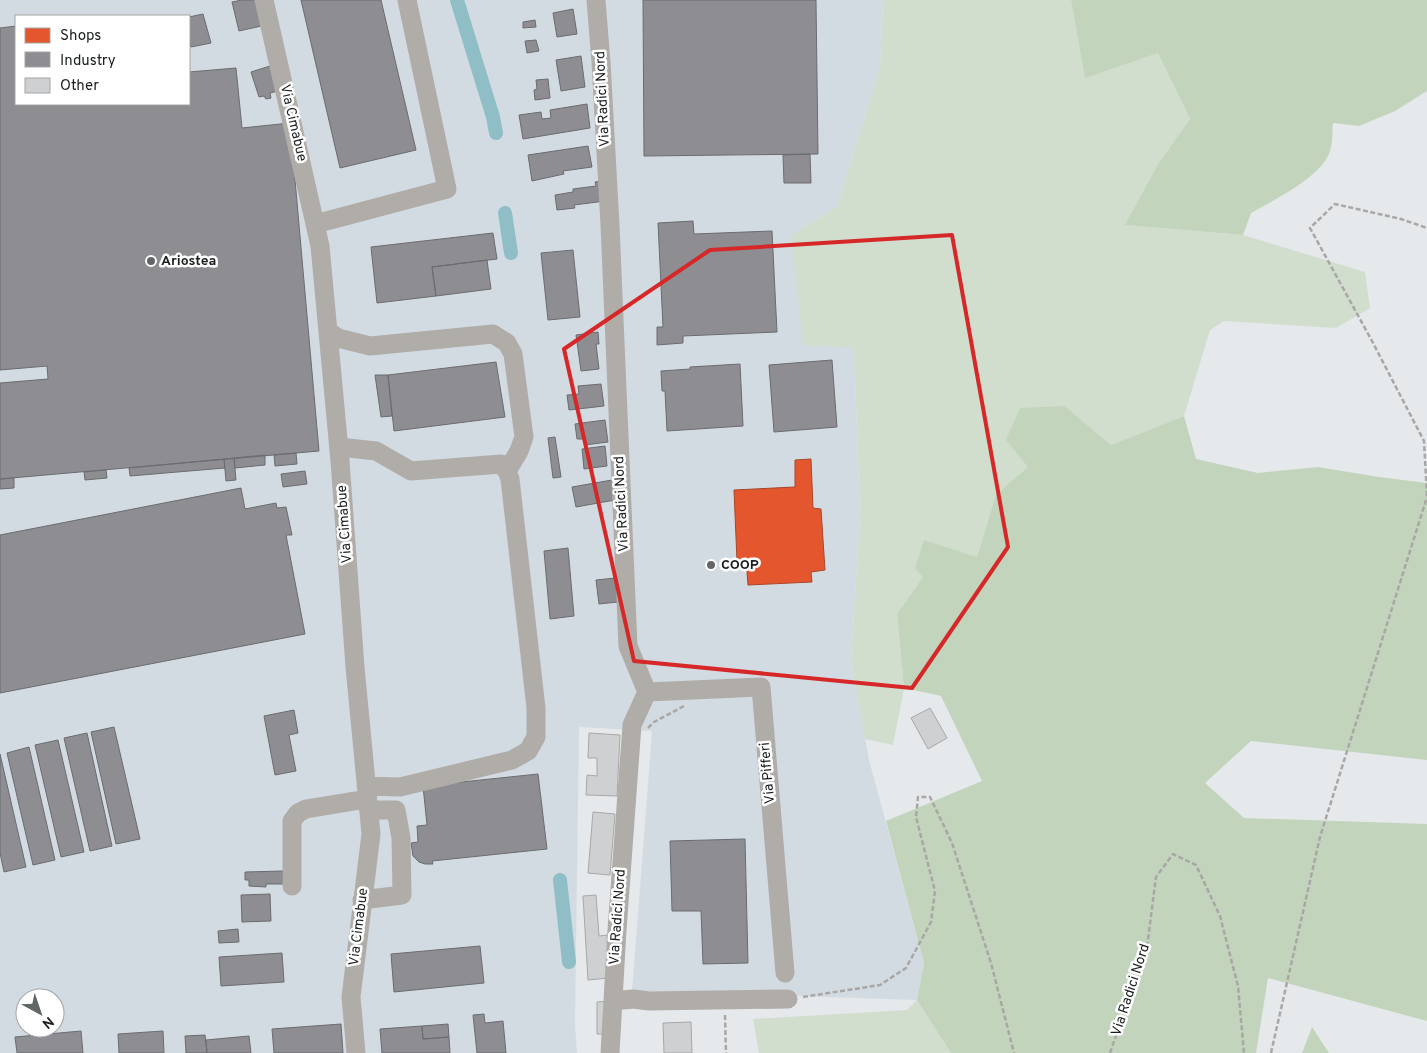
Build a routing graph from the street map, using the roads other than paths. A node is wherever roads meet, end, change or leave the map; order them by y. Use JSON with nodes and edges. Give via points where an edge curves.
{"nodes":[{"id":1,"x":264,"y":0,"type":"edge"},
{"id":2,"x":407,"y":0,"type":"edge"},
{"id":3,"x":596,"y":0,"type":"edge"},
{"id":4,"x":315,"y":224,"type":"junction"},
{"id":5,"x":328,"y":331,"type":"junction"},
{"id":6,"x":339,"y":447,"type":"junction"},
{"id":7,"x":507,"y":470,"type":"junction"},
{"id":8,"x":647,"y":692,"type":"junction"},
{"id":9,"x":367,"y":798,"type":"junction"},
{"id":10,"x":292,"y":886,"type":"dead end"},
{"id":11,"x":362,"y":900,"type":"junction"},
{"id":12,"x":785,"y":973,"type":"dead end"},
{"id":13,"x":788,"y":999,"type":"road end"},
{"id":14,"x":613,"y":1001,"type":"junction"},
{"id":15,"x":356,"y":1053,"type":"edge"},
{"id":16,"x":610,"y":1053,"type":"edge"}],
"edges":[{"from":1,"to":4,"type":"street","name":"Via Cimabue"},
{"from":2,"to":4,"type":"street","via":[[447,190]]},
{"from":3,"to":8,"type":"street","name":"Via Radici Nord","via":[[609,206],[628,646]]},
{"from":4,"to":5,"type":"street","name":"Via Cimabue"},
{"from":5,"to":6,"type":"street","name":"Via Cimabue"},
{"from":5,"to":7,"type":"street","via":[[338,338],[370,346],[493,334],[507,344],[512,354],[524,438],[520,451]]},
{"from":6,"to":7,"type":"street","via":[[376,451],[412,472],[501,464]]},
{"from":6,"to":9,"type":"street","name":"Via Cimabue"},
{"from":7,"to":9,"type":"street","via":[[536,708],[536,737],[528,751],[503,764],[400,787]]},
{"from":8,"to":12,"type":"street","name":"Via Pifferi","via":[[761,688]]},
{"from":8,"to":14,"type":"street","name":"Via Radici Nord","via":[[632,725]]},
{"from":9,"to":10,"type":"street","via":[[306,808],[298,813],[292,821]]},
{"from":9,"to":11,"type":"street","name":"Via Cimabue","via":[[371,834]]},
{"from":9,"to":11,"type":"street","via":[[396,810],[401,838],[402,895]]},
{"from":11,"to":15,"type":"street","name":"Via Cimabue","via":[[351,997]]},
{"from":13,"to":14,"type":"street"},
{"from":14,"to":16,"type":"street","name":"Via Radici Nord"}]}
